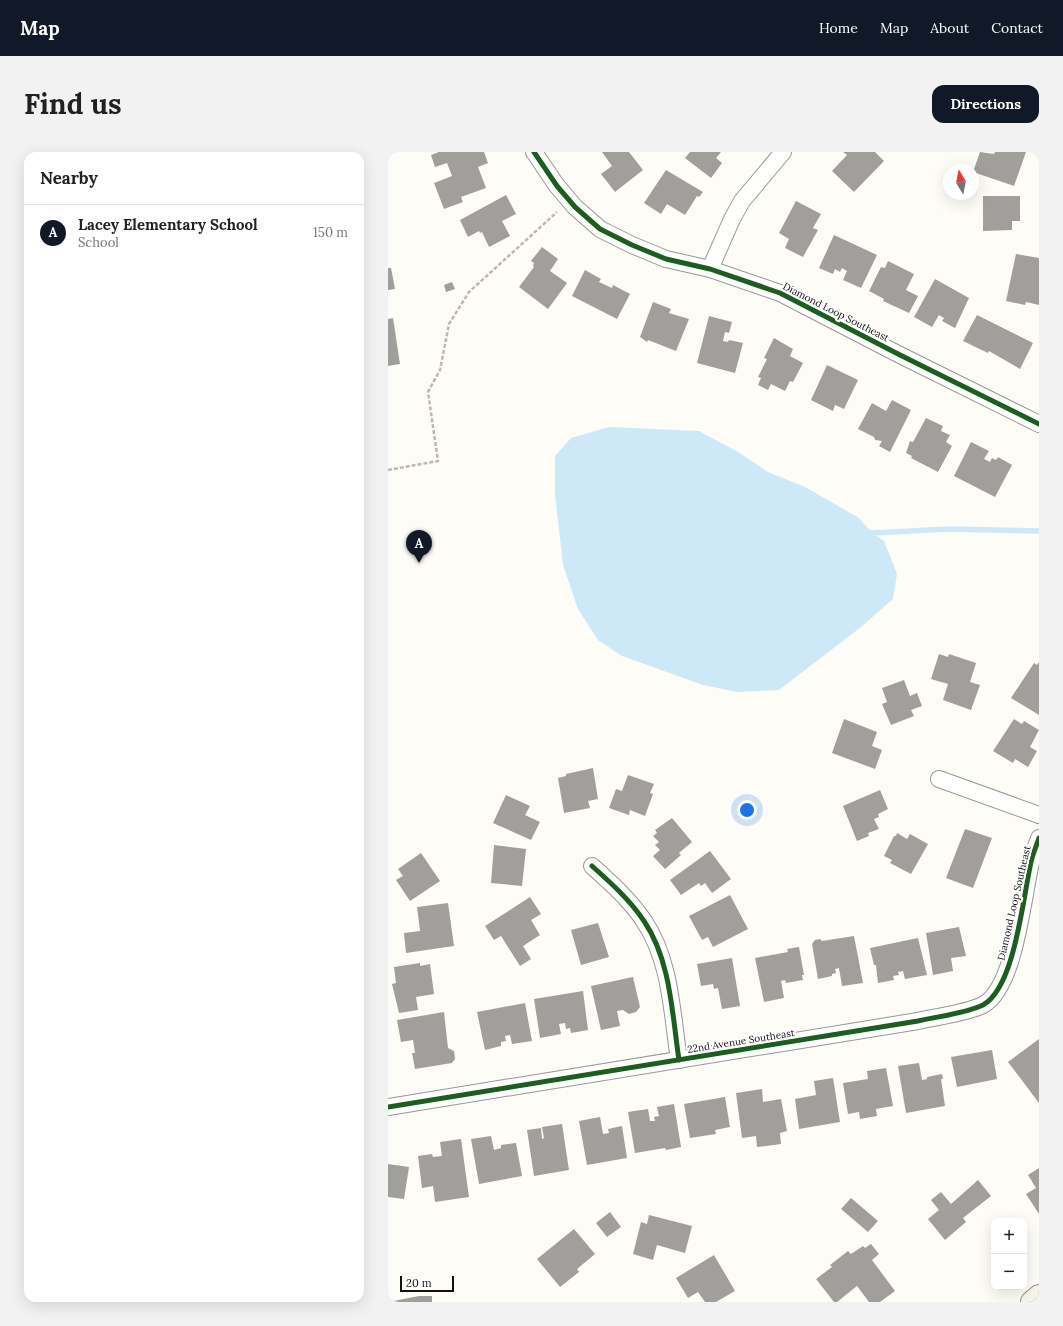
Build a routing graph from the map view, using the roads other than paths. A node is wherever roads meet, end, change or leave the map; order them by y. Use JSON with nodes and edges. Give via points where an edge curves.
{"nodes":[{"id":1,"x":534,"y":152,"type":"edge"},
{"id":2,"x":783,"y":152,"type":"edge"},
{"id":3,"x":710,"y":269,"type":"junction"},
{"id":4,"x":1038,"y":422,"type":"edge"},
{"id":5,"x":939,"y":779,"type":"dead end"},
{"id":6,"x":1039,"y":815,"type":"edge"},
{"id":7,"x":1039,"y":838,"type":"edge"},
{"id":8,"x":592,"y":866,"type":"dead end"},
{"id":9,"x":997,"y":994,"type":"joint"},
{"id":10,"x":679,"y":1060,"type":"junction"},
{"id":11,"x":388,"y":1107,"type":"edge"},
{"id":12,"x":1039,"y":1296,"type":"edge"},
{"id":13,"x":1032,"y":1302,"type":"edge"}],
"edges":[{"from":1,"to":3,"type":"street","name":"Diamond Loop Southeast","via":[[556,186],[600,229],[666,258]]},
{"from":2,"to":3,"type":"street","via":[[742,201]]},
{"from":3,"to":4,"type":"street","name":"Diamond Loop Southeast","via":[[780,293],[900,356]]},
{"from":5,"to":6,"type":"street"},
{"from":7,"to":9,"type":"street","name":"Diamond Loop Southeast","via":[[1032,857],[1012,956]]},
{"from":8,"to":10,"type":"street","via":[[623,894],[645,922],[657,948],[666,972]]},
{"from":9,"to":10,"type":"street","name":"22nd Avenue Southeast","via":[[970,1010],[918,1021]]},
{"from":10,"to":11,"type":"street","name":"22nd Avenue Southeast"},
{"from":12,"to":13,"type":"street"}]}
